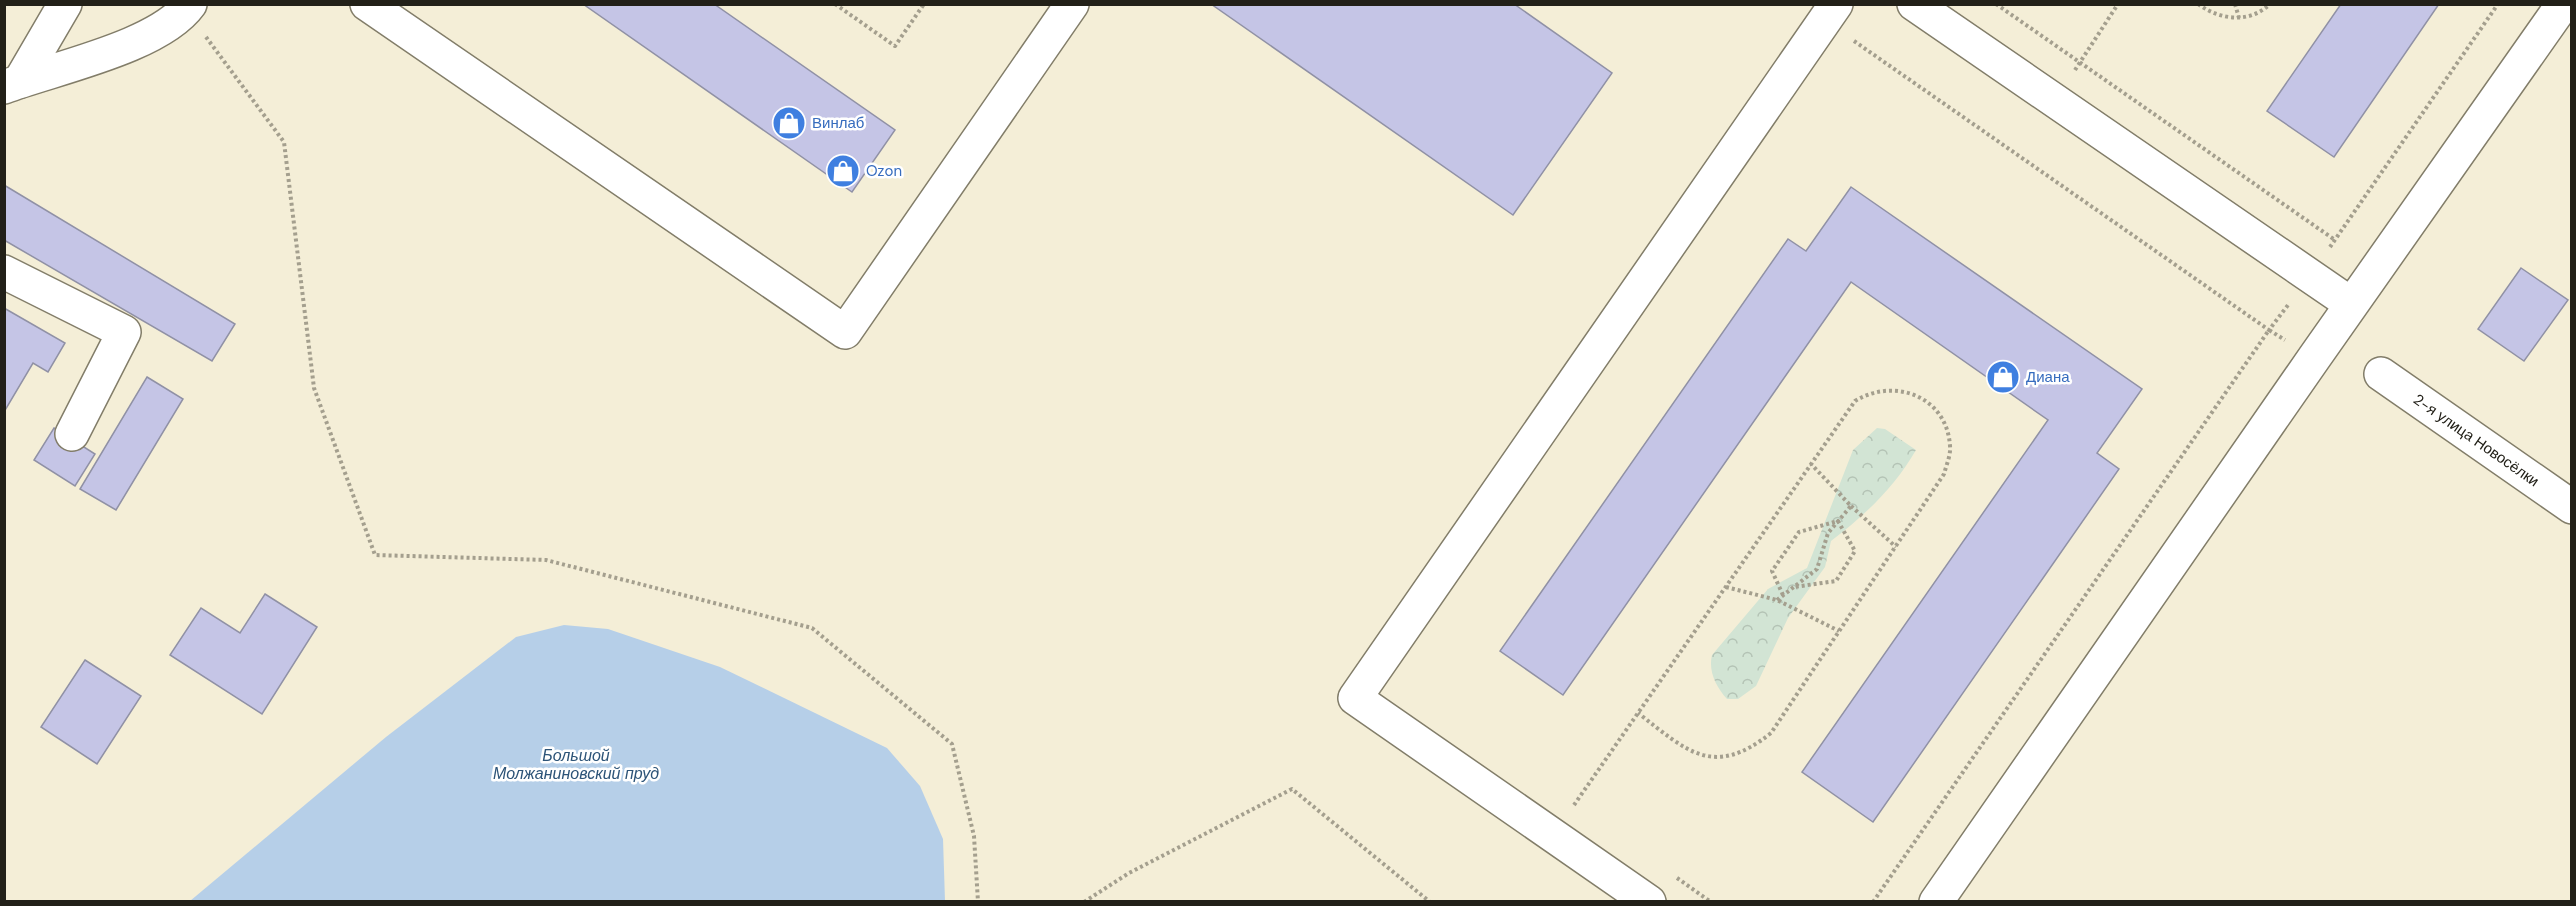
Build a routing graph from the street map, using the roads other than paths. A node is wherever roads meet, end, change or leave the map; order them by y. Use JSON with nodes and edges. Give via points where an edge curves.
{"nodes":[{"id":1,"x":65,"y":4,"type":"edge"},
{"id":2,"x":367,"y":4,"type":"edge"},
{"id":3,"x":1072,"y":4,"type":"edge"},
{"id":4,"x":1914,"y":4,"type":"edge"},
{"id":5,"x":2563,"y":4,"type":"edge"},
{"id":6,"x":188,"y":7,"type":"edge"},
{"id":7,"x":1830,"y":13,"type":"edge"},
{"id":8,"x":12,"y":84,"type":"edge"},
{"id":9,"x":4,"y":272,"type":"edge"},
{"id":10,"x":2351,"y":304,"type":"junction"},
{"id":11,"x":2381,"y":374,"type":"dead end"},
{"id":12,"x":72,"y":434,"type":"dead end"},
{"id":13,"x":2571,"y":507,"type":"edge"},
{"id":14,"x":1649,"y":902,"type":"edge"},
{"id":15,"x":1936,"y":902,"type":"edge"}],
"edges":[{"from":1,"to":8,"type":"street"},
{"from":2,"to":3,"type":"street","via":[[845,332]]},
{"from":4,"to":10,"type":"street"},
{"from":5,"to":10,"type":"street"},
{"from":6,"to":8,"type":"street","via":[[156,31],[124,47]]},
{"from":7,"to":14,"type":"street","via":[[1355,698]]},
{"from":9,"to":12,"type":"street","via":[[124,332]]},
{"from":10,"to":15,"type":"street"},
{"from":11,"to":13,"type":"street","name":"2-я улица Новосёлки"}]}
